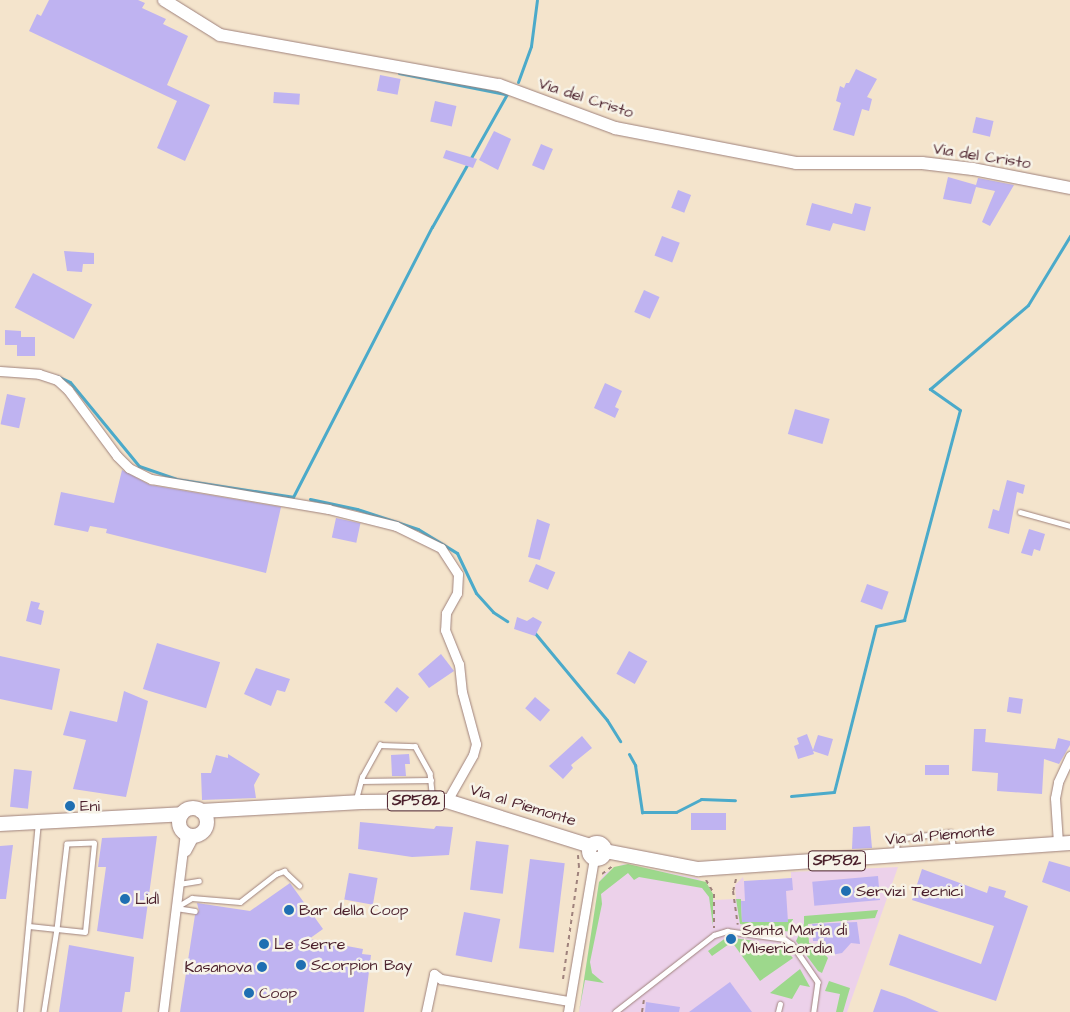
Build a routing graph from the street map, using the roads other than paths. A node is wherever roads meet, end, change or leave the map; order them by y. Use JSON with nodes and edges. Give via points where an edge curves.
{"nodes":[{"id":1,"x":164,"y":0,"type":"edge"},
{"id":2,"x":1070,"y":188,"type":"edge"},
{"id":3,"x":0,"y":371,"type":"edge"},
{"id":4,"x":1020,"y":512,"type":"dead end"},
{"id":5,"x":1070,"y":526,"type":"edge"},
{"id":6,"x":1070,"y":756,"type":"edge"},
{"id":7,"x":431,"y":780,"type":"junction"},
{"id":8,"x":361,"y":781,"type":"junction"},
{"id":9,"x":440,"y":801,"type":"junction"},
{"id":10,"x":355,"y":802,"type":"junction"},
{"id":11,"x":204,"y":817,"type":"junction"},
{"id":12,"x":38,"y":822,"type":"junction"},
{"id":13,"x":0,"y":824,"type":"edge"},
{"id":14,"x":185,"y":827,"type":"junction"},
{"id":15,"x":1064,"y":843,"type":"edge"},
{"id":16,"x":954,"y":851,"type":"junction"},
{"id":17,"x":592,"y":852,"type":"junction"},
{"id":18,"x":896,"y":856,"type":"junction"},
{"id":19,"x":199,"y":881,"type":"dead end"},
{"id":20,"x":179,"y":884,"type":"junction"},
{"id":21,"x":299,"y":884,"type":"dead end"},
{"id":22,"x":176,"y":908,"type":"junction"},
{"id":23,"x":195,"y":911,"type":"dead end"},
{"id":24,"x":29,"y":926,"type":"junction"},
{"id":25,"x":57,"y":929,"type":"junction"},
{"id":26,"x":565,"y":1001,"type":"junction"},
{"id":27,"x":780,"y":1004,"type":"dead end"},
{"id":28,"x":20,"y":1012,"type":"edge"},
{"id":29,"x":44,"y":1012,"type":"edge"},
{"id":30,"x":163,"y":1012,"type":"edge"},
{"id":31,"x":426,"y":1012,"type":"edge"},
{"id":32,"x":568,"y":1012,"type":"edge"},
{"id":33,"x":615,"y":1012,"type":"edge"},
{"id":34,"x":778,"y":1012,"type":"edge"},
{"id":35,"x":814,"y":1012,"type":"edge"}],
"edges":[{"from":1,"to":2,"type":"street","name":"Via del Cristo","via":[[220,35],[499,85],[615,128],[796,163],[922,163],[973,168]]},
{"from":3,"to":9,"type":"street","via":[[39,374],[56,380],[68,390],[117,456],[129,468],[151,479],[260,495],[346,513],[396,526],[441,548],[458,574],[457,593],[446,613],[445,630],[459,664],[462,692],[476,744],[473,755]]},
{"from":4,"to":5,"type":"lane"},
{"from":6,"to":15,"type":"street","via":[[1058,782],[1055,798]]},
{"from":7,"to":8,"type":"lane"},
{"from":7,"to":8,"type":"lane","via":[[415,746],[380,745]]},
{"from":7,"to":9,"type":"lane"},
{"from":8,"to":10,"type":"lane"},
{"from":9,"to":10,"type":"main road","name":"Via al Piemonte","number":"SP582"},
{"from":9,"to":17,"type":"main road","name":"Via al Piemonte","number":"SP582"},
{"from":10,"to":11,"type":"main road","name":"Via al Piemonte","number":"SP582","via":[[235,810]]},
{"from":11,"to":14,"type":"main road","name":"Via al Piemonte","number":"SP582","via":[[202,832]]},
{"from":11,"to":14,"type":"main road","name":"Via al Piemonte","number":"SP582","via":[[190,809]]},
{"from":12,"to":13,"type":"main road","name":"Via al Piemonte","number":"SP582"},
{"from":12,"to":14,"type":"main road","name":"Via al Piemonte","number":"SP582","via":[[147,814]]},
{"from":12,"to":24,"type":"lane"},
{"from":14,"to":20,"type":"street"},
{"from":15,"to":16,"type":"main road","name":"Via al Piemonte","number":"SP582"},
{"from":16,"to":18,"type":"main road","name":"Via al Piemonte","number":"SP582"},
{"from":16,"to":18,"type":"lane","via":[[952,832],[897,839]]},
{"from":17,"to":18,"type":"main road","name":"Via al Piemonte","number":"SP582","via":[[598,843],[605,851],[688,869]]},
{"from":17,"to":26,"type":"street"},
{"from":19,"to":20,"type":"lane"},
{"from":20,"to":22,"type":"street"},
{"from":21,"to":22,"type":"lane","via":[[284,871],[240,902],[192,898]]},
{"from":22,"to":23,"type":"lane"},
{"from":22,"to":30,"type":"street"},
{"from":24,"to":25,"type":"lane"},
{"from":24,"to":28,"type":"lane"},
{"from":25,"to":25,"type":"lane","via":[[85,932],[94,843],[67,844]]},
{"from":25,"to":29,"type":"lane"},
{"from":26,"to":31,"type":"street","via":[[441,979],[434,974]]},
{"from":26,"to":32,"type":"street"},
{"from":27,"to":34,"type":"lane"},
{"from":33,"to":35,"type":"lane","via":[[714,935],[727,931],[784,939],[792,944],[818,982]]}]}
